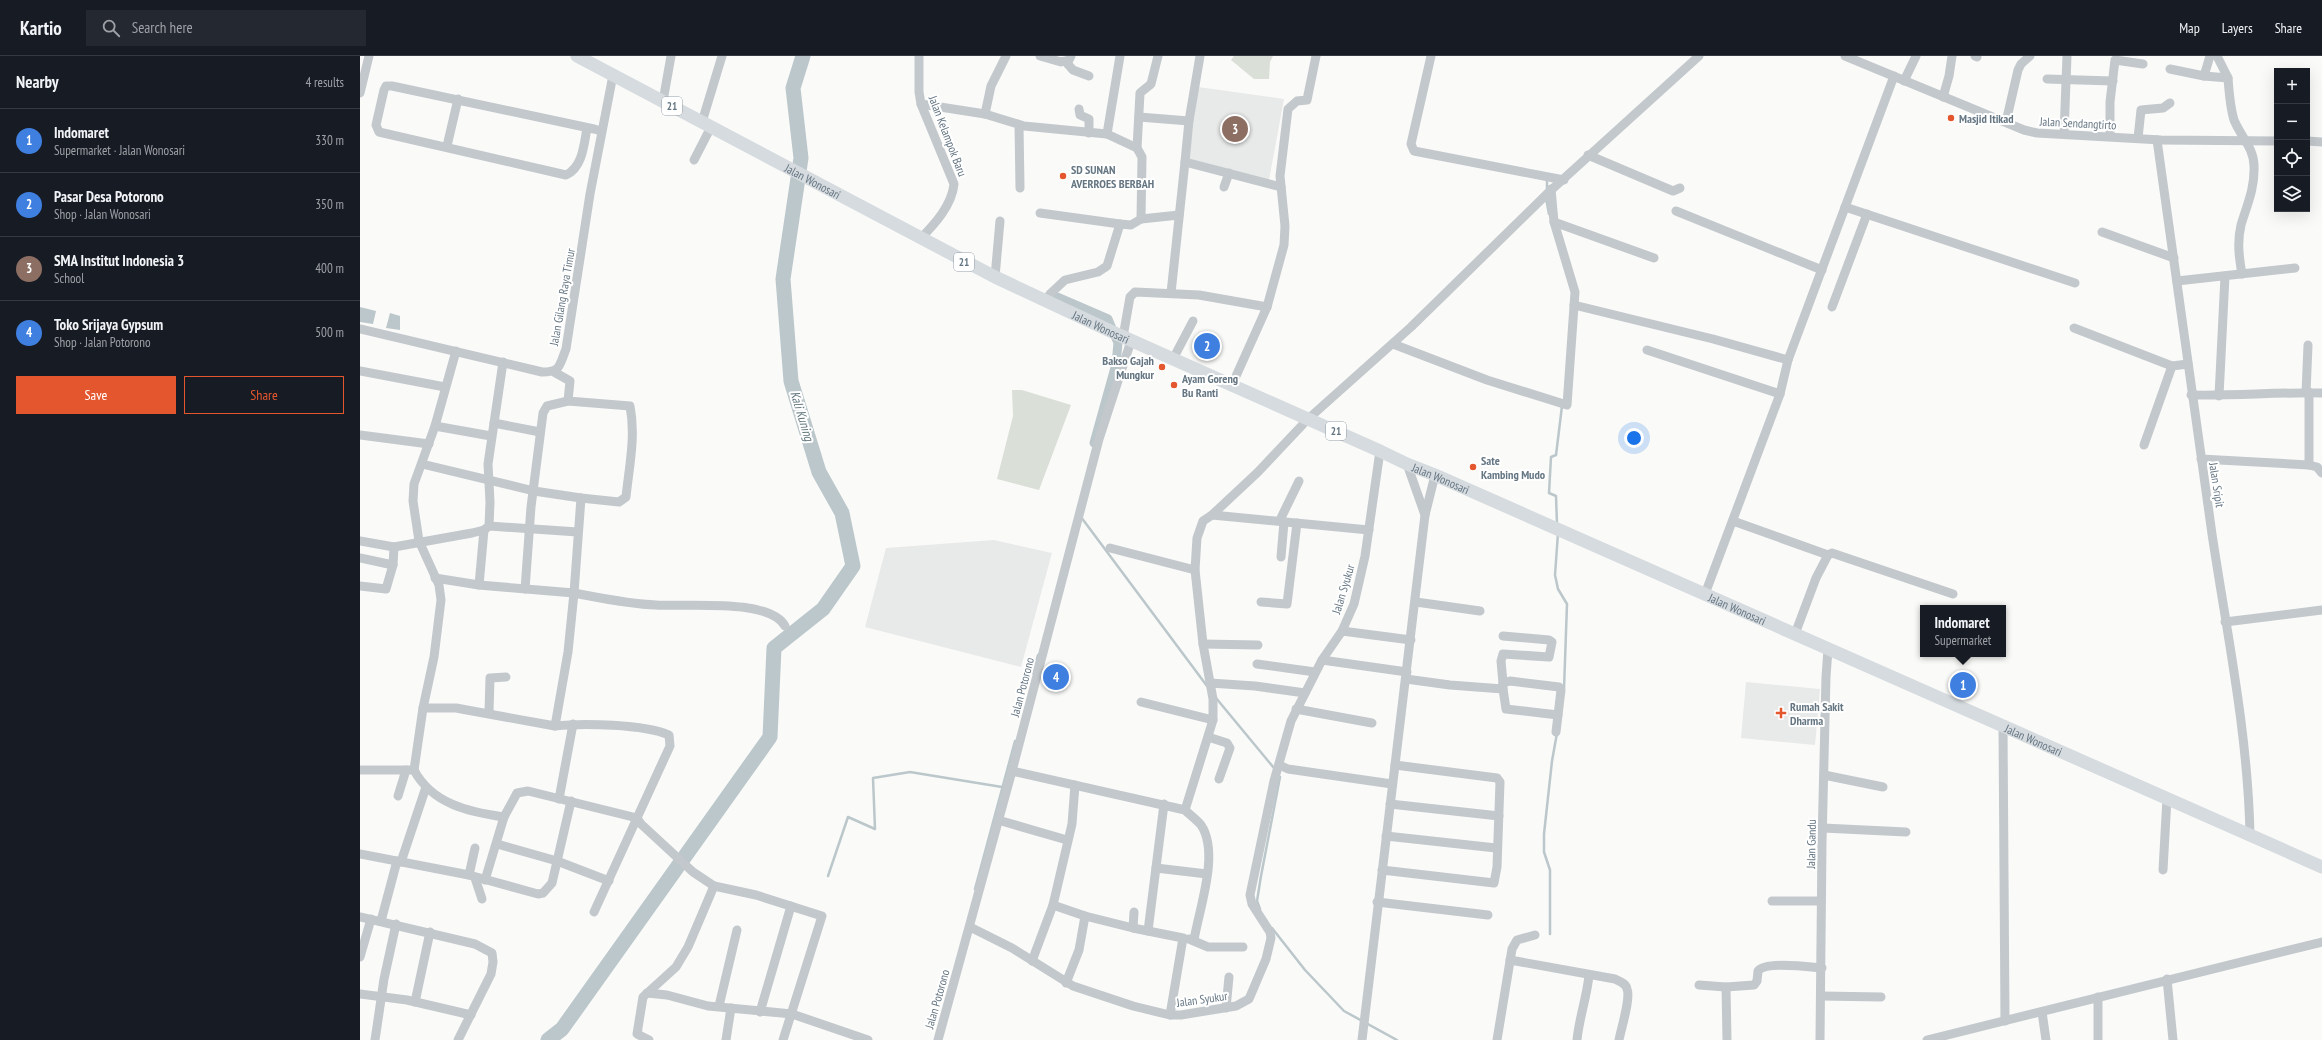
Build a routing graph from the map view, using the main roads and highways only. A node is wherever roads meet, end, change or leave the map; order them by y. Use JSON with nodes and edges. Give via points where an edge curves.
{"nodes":[{"id":1,"x":577,"y":56,"type":"edge"},
{"id":2,"x":2322,"y":867,"type":"edge"}],
"edges":[{"from":1,"to":2,"type":"highway","name":"Jalan Wonosari","number":"21","via":[[920,239],[1045,302]]}]}
